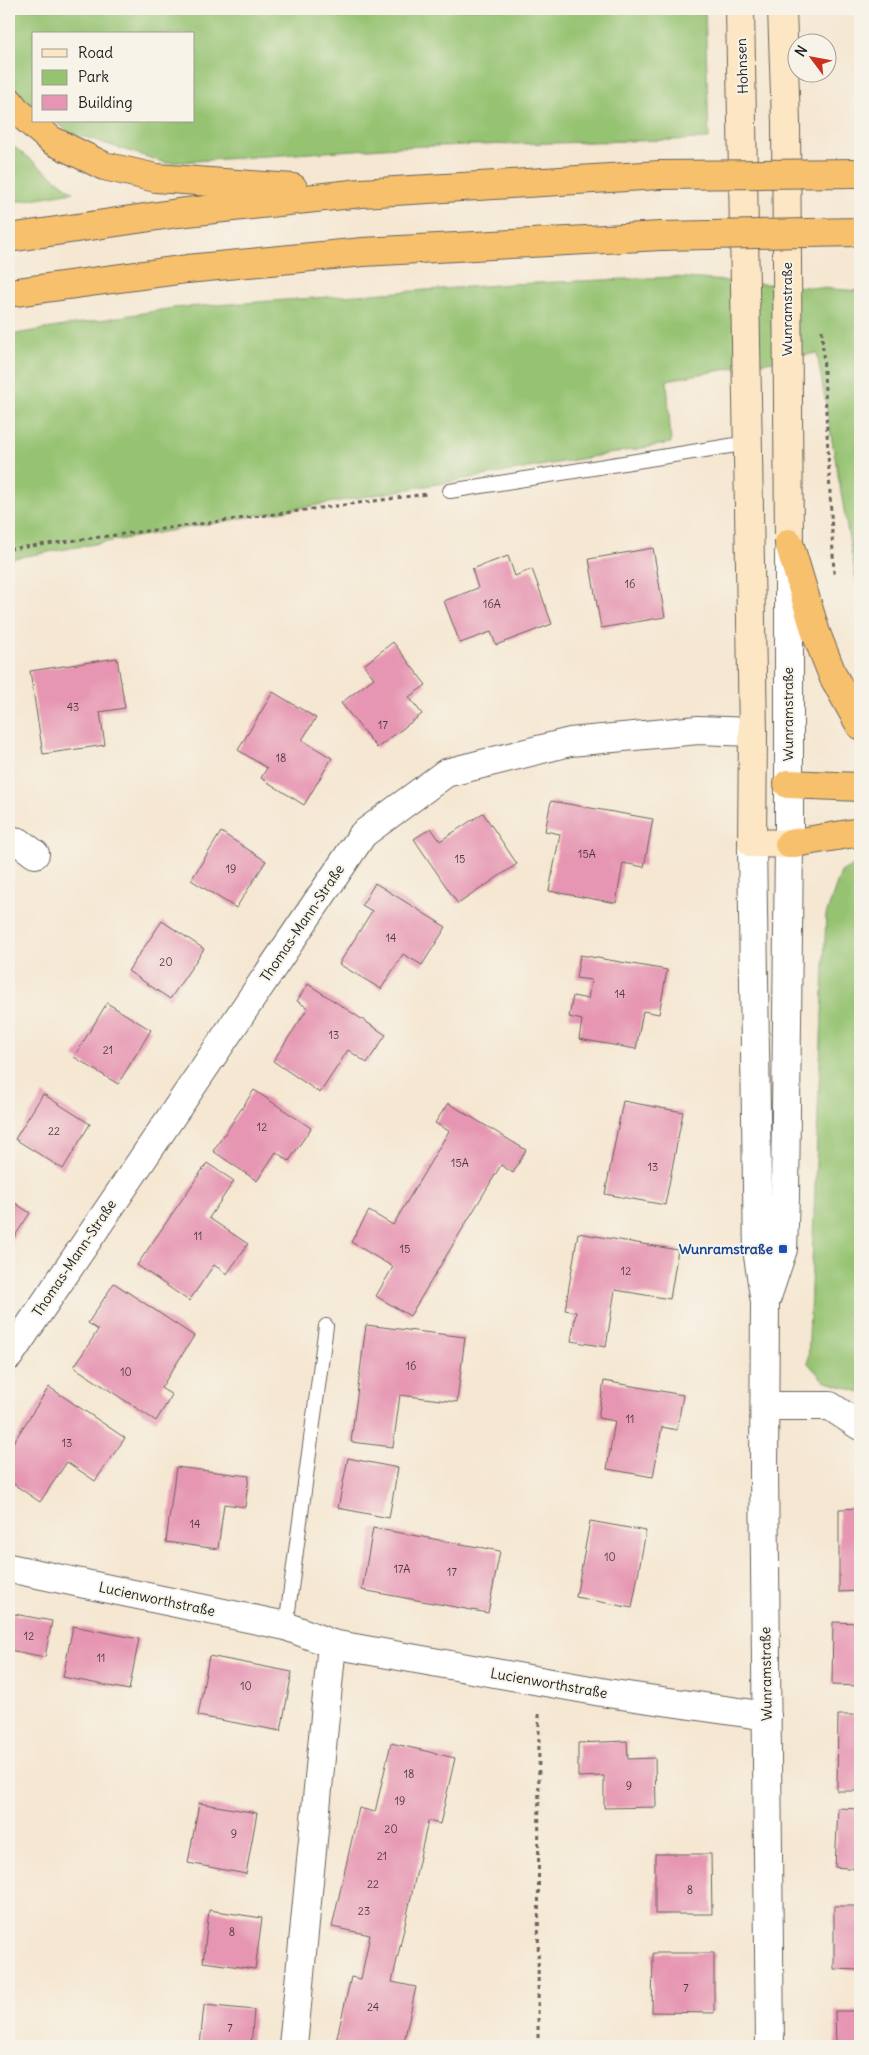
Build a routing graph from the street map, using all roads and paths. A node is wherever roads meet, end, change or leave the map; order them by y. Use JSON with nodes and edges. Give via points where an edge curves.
{"nodes":[{"id":1,"x":740,"y":9,"type":"edge"},
{"id":2,"x":782,"y":9,"type":"edge"},
{"id":3,"x":9,"y":101,"type":"edge"},
{"id":4,"x":744,"y":123,"type":"joint"},
{"id":5,"x":860,"y":173,"type":"edge"},
{"id":6,"x":361,"y":193,"type":"junction"},
{"id":7,"x":860,"y":232,"type":"edge"},
{"id":8,"x":9,"y":238,"type":"edge"},
{"id":9,"x":9,"y":293,"type":"edge"},
{"id":10,"x":822,"y":329,"type":"dead end"},
{"id":11,"x":748,"y":443,"type":"junction"},
{"id":12,"x":450,"y":491,"type":"joint"},
{"id":13,"x":789,"y":543,"type":"junction"},
{"id":14,"x":9,"y":549,"type":"edge"},
{"id":15,"x":834,"y":581,"type":"dead end"},
{"id":16,"x":860,"y":725,"type":"edge"},
{"id":17,"x":753,"y":732,"type":"junction"},
{"id":18,"x":788,"y":784,"type":"junction"},
{"id":19,"x":753,"y":786,"type":"junction"},
{"id":20,"x":860,"y":787,"type":"edge"},
{"id":21,"x":860,"y":832,"type":"edge"},
{"id":22,"x":9,"y":840,"type":"edge"},
{"id":23,"x":752,"y":843,"type":"junction"},
{"id":24,"x":789,"y":844,"type":"junction"},
{"id":25,"x":35,"y":854,"type":"dead end"},
{"id":26,"x":766,"y":1302,"type":"junction"},
{"id":27,"x":326,"y":1326,"type":"dead end"},
{"id":28,"x":9,"y":1356,"type":"edge"},
{"id":29,"x":765,"y":1406,"type":"junction"},
{"id":30,"x":860,"y":1426,"type":"edge"},
{"id":31,"x":9,"y":1568,"type":"edge"},
{"id":32,"x":286,"y":1626,"type":"junction"},
{"id":33,"x":332,"y":1644,"type":"junction"},
{"id":34,"x":540,"y":1681,"type":"junction"},
{"id":35,"x":767,"y":1716,"type":"junction"},
{"id":36,"x":293,"y":2046,"type":"edge"},
{"id":37,"x":538,"y":2046,"type":"edge"},
{"id":38,"x":770,"y":2046,"type":"edge"}],
"edges":[{"from":1,"to":4,"type":"main road","name":"Hohnsen"},
{"from":2,"to":13,"type":"main road","name":"Wunramstraße","via":[[786,123]]},
{"from":3,"to":6,"type":"highway","via":[[51,140],[104,166],[156,178]]},
{"from":4,"to":11,"type":"main road","name":"Wunramstraße"},
{"from":5,"to":6,"type":"highway","bridge":true,"via":[[660,175]]},
{"from":6,"to":8,"type":"highway","via":[[178,213]]},
{"from":7,"to":9,"type":"highway","bridge":true,"via":[[661,236],[363,252],[186,269]]},
{"from":10,"to":15,"type":"path"},
{"from":11,"to":12,"type":"lane"},
{"from":11,"to":17,"type":"main road","name":"Wunramstraße"},
{"from":12,"to":14,"type":"path"},
{"from":13,"to":16,"type":"highway","via":[[816,633],[833,676]]},
{"from":13,"to":18,"type":"street","name":"Wunramstraße"},
{"from":17,"to":19,"type":"main road","name":"Wunramstraße"},
{"from":17,"to":28,"type":"street","name":"Thomas-Mann-Straße","via":[[698,730],[570,742],[446,772],[363,834]]},
{"from":18,"to":19,"type":"street"},
{"from":18,"to":20,"type":"highway"},
{"from":18,"to":24,"type":"street","name":"Wunramstraße"},
{"from":19,"to":23,"type":"main road","name":"Wunramstraße"},
{"from":21,"to":24,"type":"highway"},
{"from":22,"to":25,"type":"street","via":[[19,842]]},
{"from":23,"to":24,"type":"main road"},
{"from":23,"to":26,"type":"street","name":"Wunramstraße","via":[[758,1256]]},
{"from":24,"to":26,"type":"street","name":"Wunramstraße","via":[[783,1249]]},
{"from":26,"to":29,"type":"street","name":"Wunramstraße"},
{"from":27,"to":32,"type":"lane"},
{"from":29,"to":30,"type":"street","via":[[830,1406]]},
{"from":29,"to":35,"type":"street","name":"Wunramstraße"},
{"from":31,"to":32,"type":"street","name":"Lucienworthstraße"},
{"from":32,"to":33,"type":"street","name":"Lucienworthstraße"},
{"from":33,"to":34,"type":"street","name":"Lucienworthstraße"},
{"from":33,"to":36,"type":"street"},
{"from":34,"to":35,"type":"street","name":"Lucienworthstraße"},
{"from":34,"to":37,"type":"path"},
{"from":35,"to":38,"type":"street","name":"Wunramstraße"}]}
